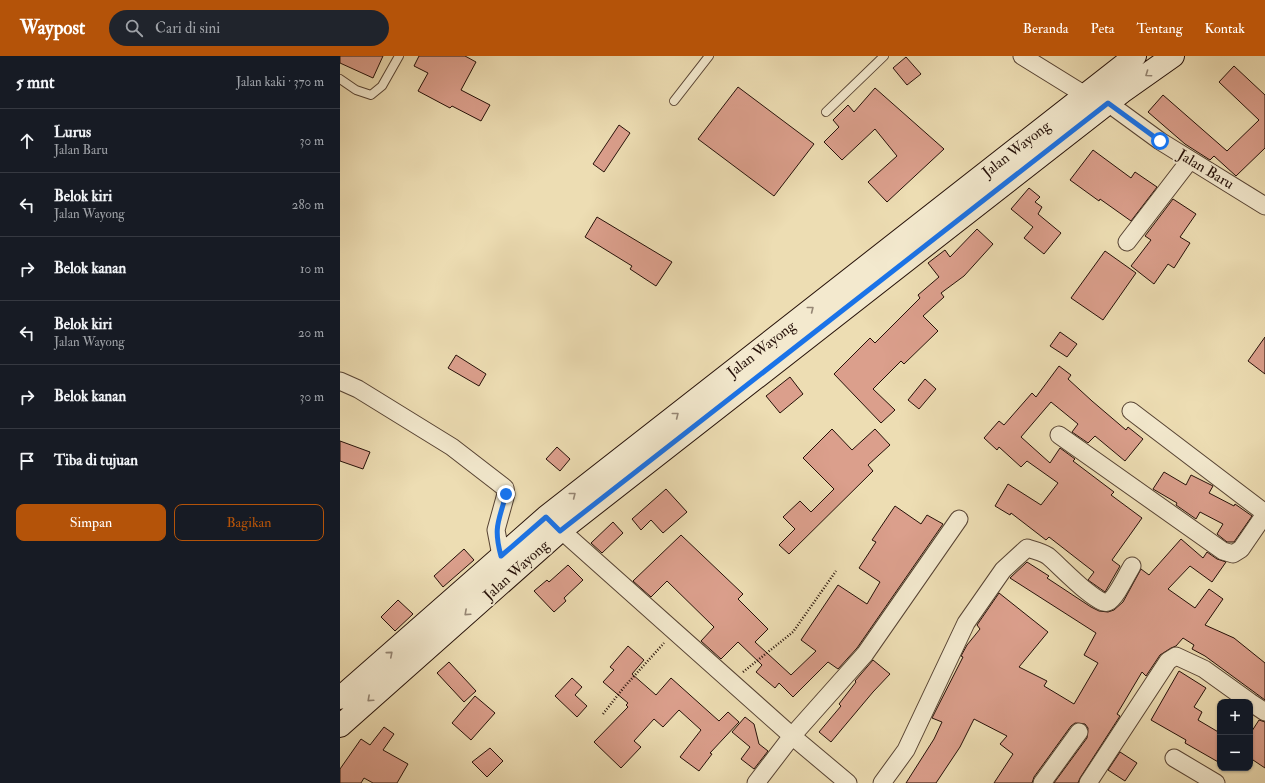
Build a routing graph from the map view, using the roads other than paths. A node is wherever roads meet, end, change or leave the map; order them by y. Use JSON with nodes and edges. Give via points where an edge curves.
{"nodes":[{"id":1,"x":399,"y":56,"type":"edge"},
{"id":2,"x":709,"y":56,"type":"edge"},
{"id":3,"x":884,"y":56,"type":"edge"},
{"id":4,"x":1022,"y":56,"type":"edge"},
{"id":5,"x":1135,"y":56,"type":"edge"},
{"id":6,"x":1173,"y":56,"type":"edge"},
{"id":7,"x":340,"y":79,"type":"edge"},
{"id":8,"x":1085,"y":95,"type":"junction"},
{"id":9,"x":674,"y":102,"type":"dead end"},
{"id":10,"x":1108,"y":103,"type":"junction"},
{"id":11,"x":826,"y":112,"type":"dead end"},
{"id":12,"x":1190,"y":160,"type":"junction"},
{"id":13,"x":1265,"y":206,"type":"edge"},
{"id":14,"x":1127,"y":242,"type":"dead end"},
{"id":15,"x":340,"y":381,"type":"edge"},
{"id":16,"x":1131,"y":412,"type":"dead end"},
{"id":17,"x":1059,"y":435,"type":"dead end"},
{"id":18,"x":1265,"y":513,"type":"edge"},
{"id":19,"x":959,"y":519,"type":"dead end"},
{"id":20,"x":553,"y":524,"type":"junction"},
{"id":21,"x":501,"y":556,"type":"junction"},
{"id":22,"x":1132,"y":566,"type":"dead end"},
{"id":23,"x":340,"y":698,"type":"edge"},
{"id":24,"x":1246,"y":699,"type":"edge"},
{"id":25,"x":1253,"y":704,"type":"edge"},
{"id":26,"x":1265,"y":712,"type":"edge"},
{"id":27,"x":340,"y":726,"type":"edge"},
{"id":28,"x":1079,"y":732,"type":"dead end"},
{"id":29,"x":792,"y":736,"type":"junction"},
{"id":30,"x":1174,"y":758,"type":"dead end"},
{"id":31,"x":756,"y":783,"type":"edge"},
{"id":32,"x":848,"y":783,"type":"edge"},
{"id":33,"x":882,"y":783,"type":"edge"},
{"id":34,"x":1042,"y":783,"type":"edge"},
{"id":35,"x":1088,"y":783,"type":"edge"},
{"id":36,"x":1216,"y":783,"type":"edge"}],
"edges":[{"from":1,"to":7,"type":"lane","via":[[382,86],[371,94],[356,90]]},
{"from":2,"to":9,"type":"lane"},
{"from":3,"to":11,"type":"lane"},
{"from":4,"to":8,"type":"street"},
{"from":5,"to":8,"type":"street","name":"Jalan Wayong"},
{"from":6,"to":10,"type":"street","name":"Jalan Wayong","one_way":true},
{"from":20,"to":8,"type":"street","name":"Jalan Wayong","one_way":true},
{"from":10,"to":12,"type":"street","name":"Jalan Baru"},
{"from":10,"to":20,"type":"street","name":"Jalan Wayong"},
{"from":12,"to":13,"type":"street","name":"Jalan Baru"},
{"from":12,"to":14,"type":"street"},
{"from":15,"to":21,"type":"street","via":[[358,389],[452,447],[505,488],[506,494],[496,530]]},
{"from":16,"to":18,"type":"street"},
{"from":17,"to":18,"type":"street","via":[[1223,551],[1233,554],[1242,549]]},
{"from":19,"to":29,"type":"street","via":[[864,654]]},
{"from":20,"to":21,"type":"street","name":"Jalan Wayong"},
{"from":20,"to":27,"type":"street","name":"Jalan Wayong","one_way":true},
{"from":20,"to":29,"type":"street"},
{"from":23,"to":21,"type":"street","name":"Jalan Wayong","one_way":true},
{"from":22,"to":33,"type":"street","via":[[1113,598],[1104,603],[1047,555],[1028,548],[1019,554],[1003,570],[966,623],[906,750]]},
{"from":24,"to":35,"type":"street","via":[[1204,669],[1176,656],[1168,661]]},
{"from":25,"to":26,"type":"street"},
{"from":28,"to":34,"type":"street"},
{"from":29,"to":31,"type":"street"},
{"from":29,"to":32,"type":"street"},
{"from":30,"to":36,"type":"street"}]}
